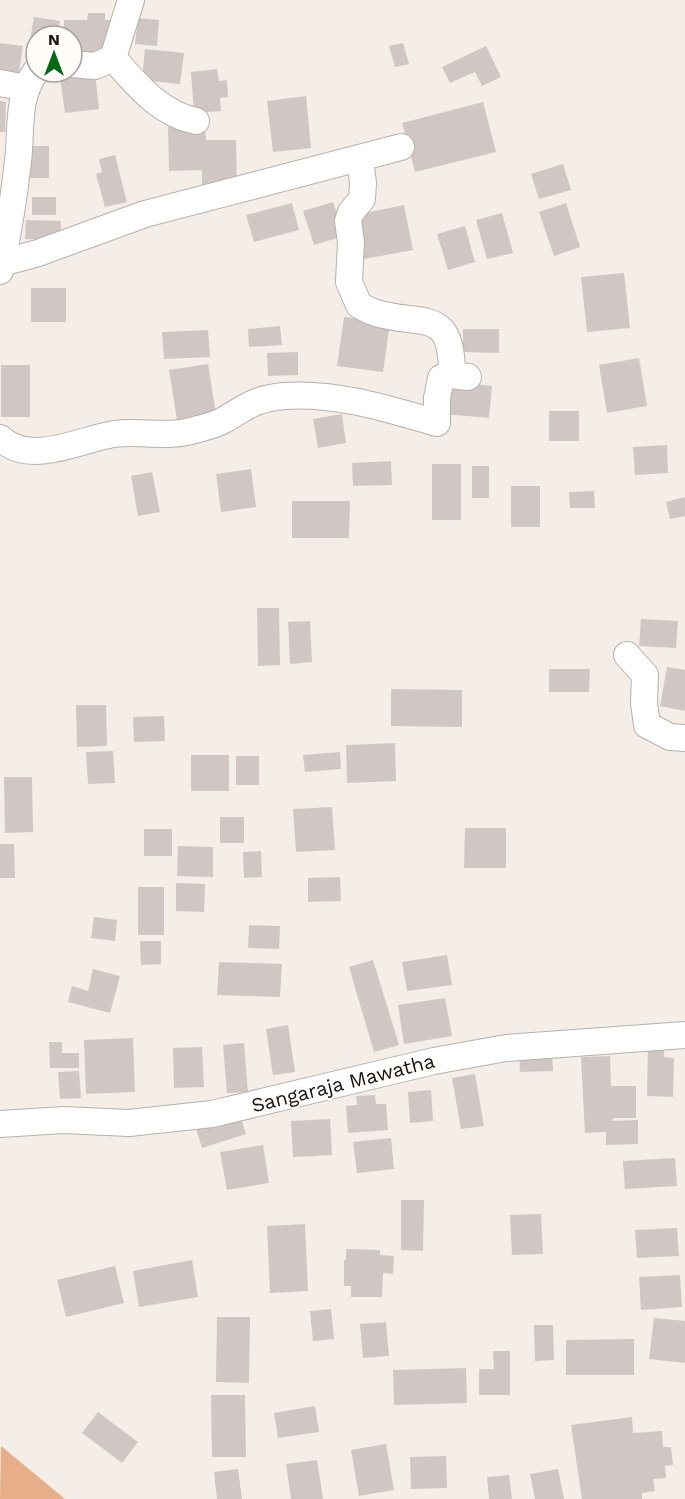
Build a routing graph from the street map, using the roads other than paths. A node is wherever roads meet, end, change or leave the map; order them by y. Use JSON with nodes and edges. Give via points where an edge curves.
{"nodes":[{"id":1,"x":131,"y":0,"type":"edge"},
{"id":2,"x":113,"y":58,"type":"junction"},
{"id":3,"x":84,"y":65,"type":"edge"},
{"id":4,"x":24,"y":81,"type":"edge"},
{"id":5,"x":0,"y":83,"type":"edge"},
{"id":6,"x":30,"y":84,"type":"edge"},
{"id":7,"x":196,"y":121,"type":"dead end"},
{"id":8,"x":401,"y":147,"type":"dead end"},
{"id":9,"x":360,"y":159,"type":"junction"},
{"id":10,"x":1,"y":267,"type":"edge"},
{"id":11,"x":0,"y":438,"type":"edge"},
{"id":12,"x":627,"y":655,"type":"dead end"},
{"id":13,"x":685,"y":738,"type":"edge"},
{"id":14,"x":685,"y":1035,"type":"edge"},
{"id":15,"x":0,"y":1124,"type":"edge"}],
"edges":[{"from":1,"to":2,"type":"street"},
{"from":2,"to":3,"type":"street","via":[[95,66]]},
{"from":2,"to":7,"type":"street","via":[[158,104]]},
{"from":4,"to":5,"type":"street"},
{"from":6,"to":10,"type":"street","via":[[21,110],[19,159]]},
{"from":8,"to":9,"type":"street"},
{"from":9,"to":10,"type":"street","via":[[145,214]]},
{"from":9,"to":11,"type":"street","via":[[362,199],[348,221],[350,282],[359,305],[375,313],[417,319],[446,335],[460,376],[441,378],[437,423],[370,404],[287,396],[243,406],[220,422],[189,432],[114,434],[41,450],[17,449]]},
{"from":12,"to":13,"type":"street","via":[[645,675],[647,725],[670,737]]},
{"from":14,"to":15,"type":"street","name":"Sangaraja Mawatha","via":[[506,1048],[434,1061],[212,1114],[129,1123],[64,1120]]}]}
